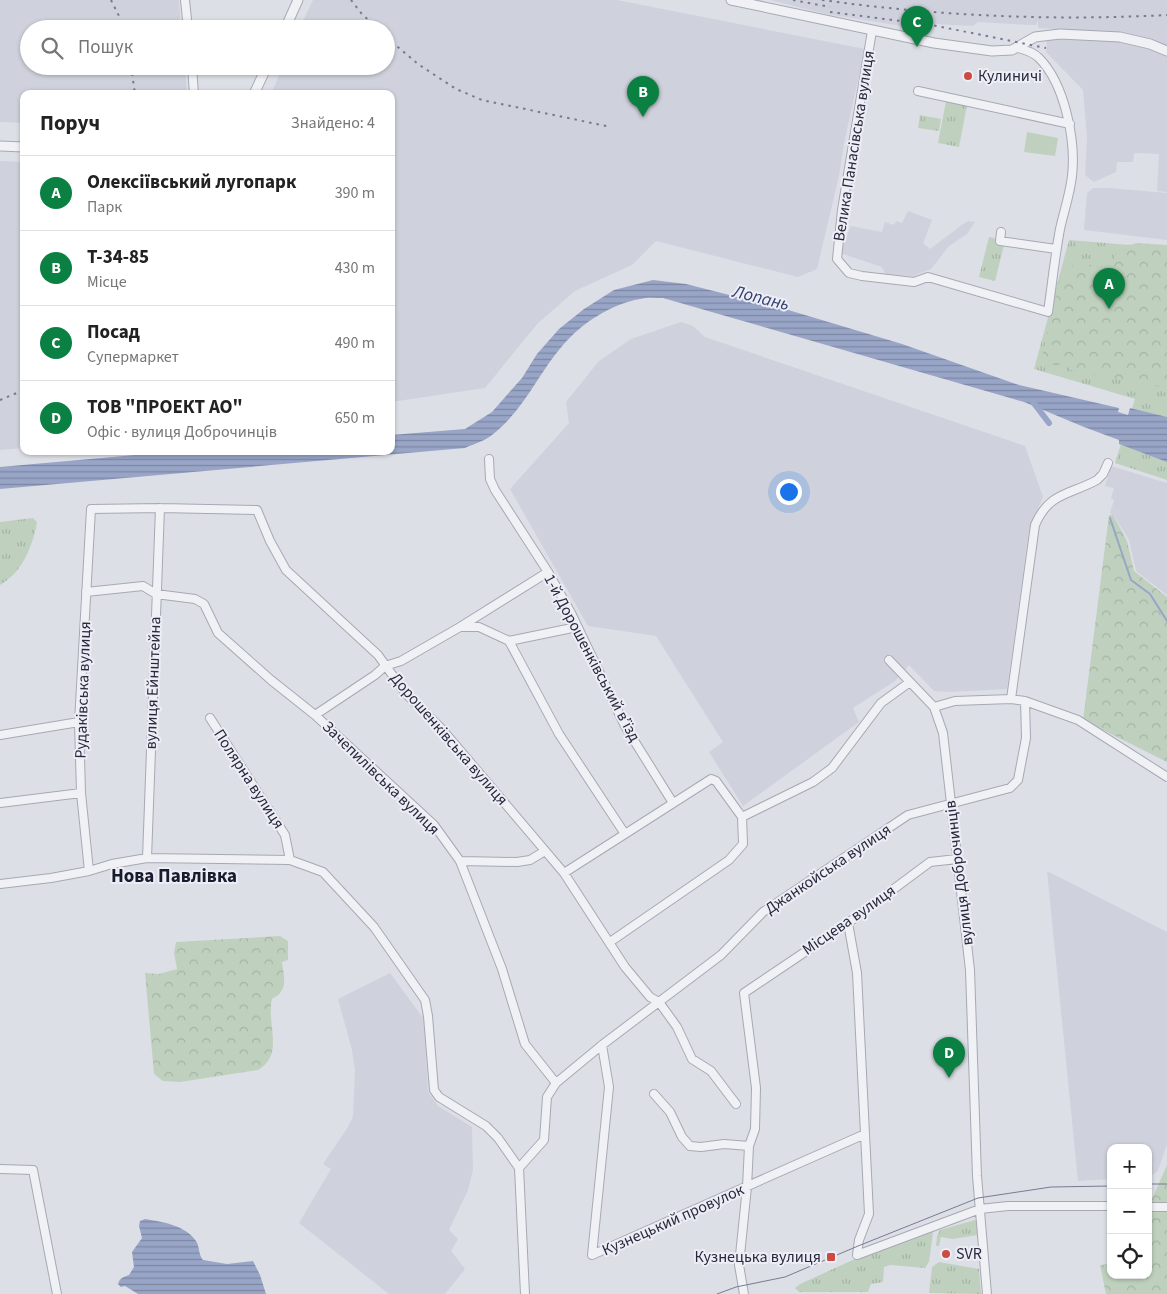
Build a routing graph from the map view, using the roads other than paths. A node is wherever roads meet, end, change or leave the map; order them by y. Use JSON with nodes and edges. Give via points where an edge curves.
{"nodes":[{"id":1,"x":185,"y":0,"type":"edge"},
{"id":2,"x":298,"y":0,"type":"edge"},
{"id":3,"x":731,"y":0,"type":"edge"},
{"id":4,"x":187,"y":20,"type":"edge"},
{"id":5,"x":289,"y":20,"type":"edge"},
{"id":6,"x":872,"y":30,"type":"junction"},
{"id":7,"x":1018,"y":48,"type":"junction"},
{"id":8,"x":1167,"y":50,"type":"edge"},
{"id":9,"x":193,"y":75,"type":"edge"},
{"id":10,"x":263,"y":75,"type":"edge"},
{"id":11,"x":194,"y":90,"type":"edge"},
{"id":12,"x":256,"y":90,"type":"edge"},
{"id":13,"x":918,"y":92,"type":"dead end"},
{"id":14,"x":1070,"y":124,"type":"junction"},
{"id":15,"x":0,"y":146,"type":"edge"},
{"id":16,"x":20,"y":147,"type":"edge"},
{"id":17,"x":1001,"y":232,"type":"dead end"},
{"id":18,"x":1056,"y":249,"type":"junction"},
{"id":19,"x":489,"y":459,"type":"dead end"},
{"id":20,"x":1108,"y":463,"type":"dead end"},
{"id":21,"x":160,"y":508,"type":"junction"},
{"id":22,"x":91,"y":509,"type":"joint"},
{"id":23,"x":548,"y":572,"type":"junction"},
{"id":24,"x":86,"y":592,"type":"junction"},
{"id":25,"x":156,"y":594,"type":"junction"},
{"id":26,"x":577,"y":627,"type":"junction"},
{"id":27,"x":460,"y":628,"type":"junction"},
{"id":28,"x":508,"y":640,"type":"junction"},
{"id":29,"x":889,"y":660,"type":"dead end"},
{"id":30,"x":385,"y":666,"type":"junction"},
{"id":31,"x":910,"y":682,"type":"junction"},
{"id":32,"x":1011,"y":699,"type":"junction"},
{"id":33,"x":1024,"y":701,"type":"junction"},
{"id":34,"x":934,"y":707,"type":"junction"},
{"id":35,"x":315,"y":715,"type":"junction"},
{"id":36,"x":210,"y":718,"type":"dead end"},
{"id":37,"x":79,"y":722,"type":"junction"},
{"id":38,"x":0,"y":736,"type":"edge"},
{"id":39,"x":1167,"y":777,"type":"edge"},
{"id":40,"x":81,"y":793,"type":"junction"},
{"id":41,"x":673,"y":803,"type":"junction"},
{"id":42,"x":950,"y":803,"type":"junction"},
{"id":43,"x":0,"y":804,"type":"edge"},
{"id":44,"x":742,"y":818,"type":"junction"},
{"id":45,"x":626,"y":834,"type":"junction"},
{"id":46,"x":545,"y":851,"type":"junction"},
{"id":47,"x":147,"y":858,"type":"junction"},
{"id":48,"x":957,"y":859,"type":"junction"},
{"id":49,"x":290,"y":860,"type":"junction"},
{"id":50,"x":460,"y":861,"type":"junction"},
{"id":51,"x":89,"y":871,"type":"junction"},
{"id":52,"x":564,"y":873,"type":"junction"},
{"id":53,"x":0,"y":884,"type":"edge"},
{"id":54,"x":848,"y":923,"type":"junction"},
{"id":55,"x":610,"y":942,"type":"junction"},
{"id":56,"x":659,"y":1002,"type":"junction"},
{"id":57,"x":602,"y":1045,"type":"junction"},
{"id":58,"x":556,"y":1083,"type":"junction"},
{"id":59,"x":654,"y":1094,"type":"dead end"},
{"id":60,"x":736,"y":1104,"type":"dead end"},
{"id":61,"x":865,"y":1134,"type":"junction"},
{"id":62,"x":749,"y":1146,"type":"junction"},
{"id":63,"x":519,"y":1168,"type":"junction"},
{"id":64,"x":0,"y":1169,"type":"edge"},
{"id":65,"x":747,"y":1187,"type":"junction"},
{"id":66,"x":1107,"y":1206,"type":"edge"},
{"id":67,"x":1152,"y":1207,"type":"edge"},
{"id":68,"x":1167,"y":1207,"type":"edge"},
{"id":69,"x":980,"y":1209,"type":"junction"},
{"id":70,"x":57,"y":1294,"type":"edge"},
{"id":71,"x":525,"y":1294,"type":"edge"},
{"id":72,"x":744,"y":1294,"type":"edge"},
{"id":73,"x":987,"y":1294,"type":"edge"}],
"edges":[{"from":1,"to":4,"type":"street"},
{"from":2,"to":5,"type":"street"},
{"from":3,"to":6,"type":"street","name":"Велика Панасівська вулиця"},
{"from":6,"to":7,"type":"street","name":"Велика Панасівська вулиця","via":[[992,51]]},
{"from":6,"to":18,"type":"street","name":"Велика Панасівська вулиця","via":[[842,210],[837,259],[844,269],[862,276],[902,282],[928,277],[1048,312]]},
{"from":7,"to":8,"type":"street","name":"Велика Панасівська вулиця","via":[[1035,37],[1060,34],[1120,37]]},
{"from":7,"to":14,"type":"street","name":"Велика Панасівська вулиця","via":[[1039,58],[1049,72]]},
{"from":9,"to":11,"type":"street"},
{"from":10,"to":12,"type":"street"},
{"from":13,"to":14,"type":"street"},
{"from":14,"to":18,"type":"street","name":"Велика Панасівська вулиця","via":[[1072,176]]},
{"from":15,"to":16,"type":"street"},
{"from":17,"to":18,"type":"street","via":[[1000,241]]},
{"from":19,"to":23,"type":"street","name":"1-й Дорошенківський в’їзд","via":[[494,490]]},
{"from":20,"to":32,"type":"street","via":[[1103,474],[1090,484],[1051,501],[1035,525]]},
{"from":21,"to":22,"type":"street","name":"Дорошенківська вулиця"},
{"from":21,"to":25,"type":"street","name":"вулиця Ейнштейна"},
{"from":21,"to":30,"type":"street","name":"Дорошенківська вулиця","via":[[257,510],[286,570],[378,655]]},
{"from":22,"to":24,"type":"street","name":"Рудаківська вулиця"},
{"from":23,"to":26,"type":"street","name":"1-й Дорошенківський в’їзд"},
{"from":23,"to":27,"type":"street"},
{"from":24,"to":25,"type":"street","via":[[143,586]]},
{"from":24,"to":37,"type":"street","name":"Рудаківська вулиця"},
{"from":25,"to":35,"type":"street","name":"Зачепилівська вулиця","via":[[195,599],[204,604],[218,633]]},
{"from":25,"to":47,"type":"street","name":"вулиця Ейнштейна"},
{"from":26,"to":28,"type":"street"},
{"from":26,"to":41,"type":"street","name":"1-й Дорошенківський в’їзд","via":[[625,726]]},
{"from":27,"to":28,"type":"street","via":[[480,627]]},
{"from":27,"to":30,"type":"street","via":[[401,661]]},
{"from":28,"to":45,"type":"street","via":[[558,734]]},
{"from":29,"to":31,"type":"street"},
{"from":30,"to":35,"type":"street"},
{"from":30,"to":46,"type":"street","name":"Дорошенківська вулиця"},
{"from":31,"to":34,"type":"street"},
{"from":31,"to":44,"type":"street","via":[[881,703],[832,768],[813,782]]},
{"from":32,"to":33,"type":"street"},
{"from":32,"to":34,"type":"street","via":[[955,702]]},
{"from":33,"to":39,"type":"street","via":[[1078,720]]},
{"from":33,"to":42,"type":"street","name":"Джанкойська вулиця","via":[[1026,738],[1018,780],[1010,788]]},
{"from":34,"to":42,"type":"street","name":"вулиця Доброчинців","via":[[943,734]]},
{"from":35,"to":50,"type":"street","name":"Зачепилівська вулиця","via":[[434,825]]},
{"from":36,"to":49,"type":"street","name":"Полярна вулиця","via":[[285,835]]},
{"from":37,"to":38,"type":"street"},
{"from":37,"to":40,"type":"street","name":"Рудаківська вулиця"},
{"from":40,"to":43,"type":"street"},
{"from":40,"to":51,"type":"street","name":"Рудаківська вулиця"},
{"from":41,"to":44,"type":"street","via":[[711,779],[716,781]]},
{"from":41,"to":45,"type":"street"},
{"from":42,"to":48,"type":"street","name":"вулиця Доброчинців"},
{"from":42,"to":56,"type":"street","name":"Джанкойська вулиця","via":[[908,815],[763,912],[721,955]]},
{"from":44,"to":55,"type":"street","via":[[743,844],[729,860]]},
{"from":45,"to":52,"type":"street"},
{"from":46,"to":50,"type":"street","via":[[530,860],[517,862]]},
{"from":46,"to":52,"type":"street","name":"Дорошенківська вулиця"},
{"from":47,"to":49,"type":"street"},
{"from":47,"to":51,"type":"street"},
{"from":48,"to":54,"type":"street","name":"Місцева вулиця","via":[[930,862]]},
{"from":48,"to":69,"type":"street","name":"вулиця Доброчинців","via":[[970,970]]},
{"from":49,"to":63,"type":"street","via":[[323,872],[374,927],[424,1000],[434,1090],[439,1097],[486,1126]]},
{"from":50,"to":58,"type":"street","name":"Зачепилівська вулиця","via":[[502,969],[524,1044]]},
{"from":51,"to":53,"type":"street"},
{"from":52,"to":55,"type":"street","name":"Дорошенківська вулиця"},
{"from":54,"to":61,"type":"street","via":[[857,973]]},
{"from":54,"to":62,"type":"street","name":"Місцева вулиця","via":[[744,993],[756,1088],[755,1129]]},
{"from":55,"to":56,"type":"street","name":"Дорошенківська вулиця","via":[[625,967],[650,997]]},
{"from":56,"to":57,"type":"street","name":"Джанкойська вулиця"},
{"from":56,"to":60,"type":"street","name":"Дорошенківська вулиця","via":[[677,1027],[692,1059],[711,1071]]},
{"from":57,"to":58,"type":"street","name":"Джанкойська вулиця"},
{"from":57,"to":65,"type":"street","name":"Кузнецький провулок","via":[[609,1087],[592,1255]]},
{"from":58,"to":63,"type":"street","name":"Джанкойська вулиця","via":[[547,1098],[544,1140]]},
{"from":59,"to":62,"type":"street","via":[[670,1112],[690,1146]]},
{"from":61,"to":65,"type":"street","name":"Кузнецький провулок"},
{"from":61,"to":69,"type":"street","via":[[869,1214],[857,1255]]},
{"from":62,"to":65,"type":"street"},
{"from":63,"to":71,"type":"street"},
{"from":64,"to":70,"type":"street","via":[[33,1170]]},
{"from":65,"to":72,"type":"street","via":[[739,1265]]},
{"from":66,"to":69,"type":"street"},
{"from":67,"to":68,"type":"street"},
{"from":69,"to":73,"type":"street","name":"вулиця Доброчинців"}]}
